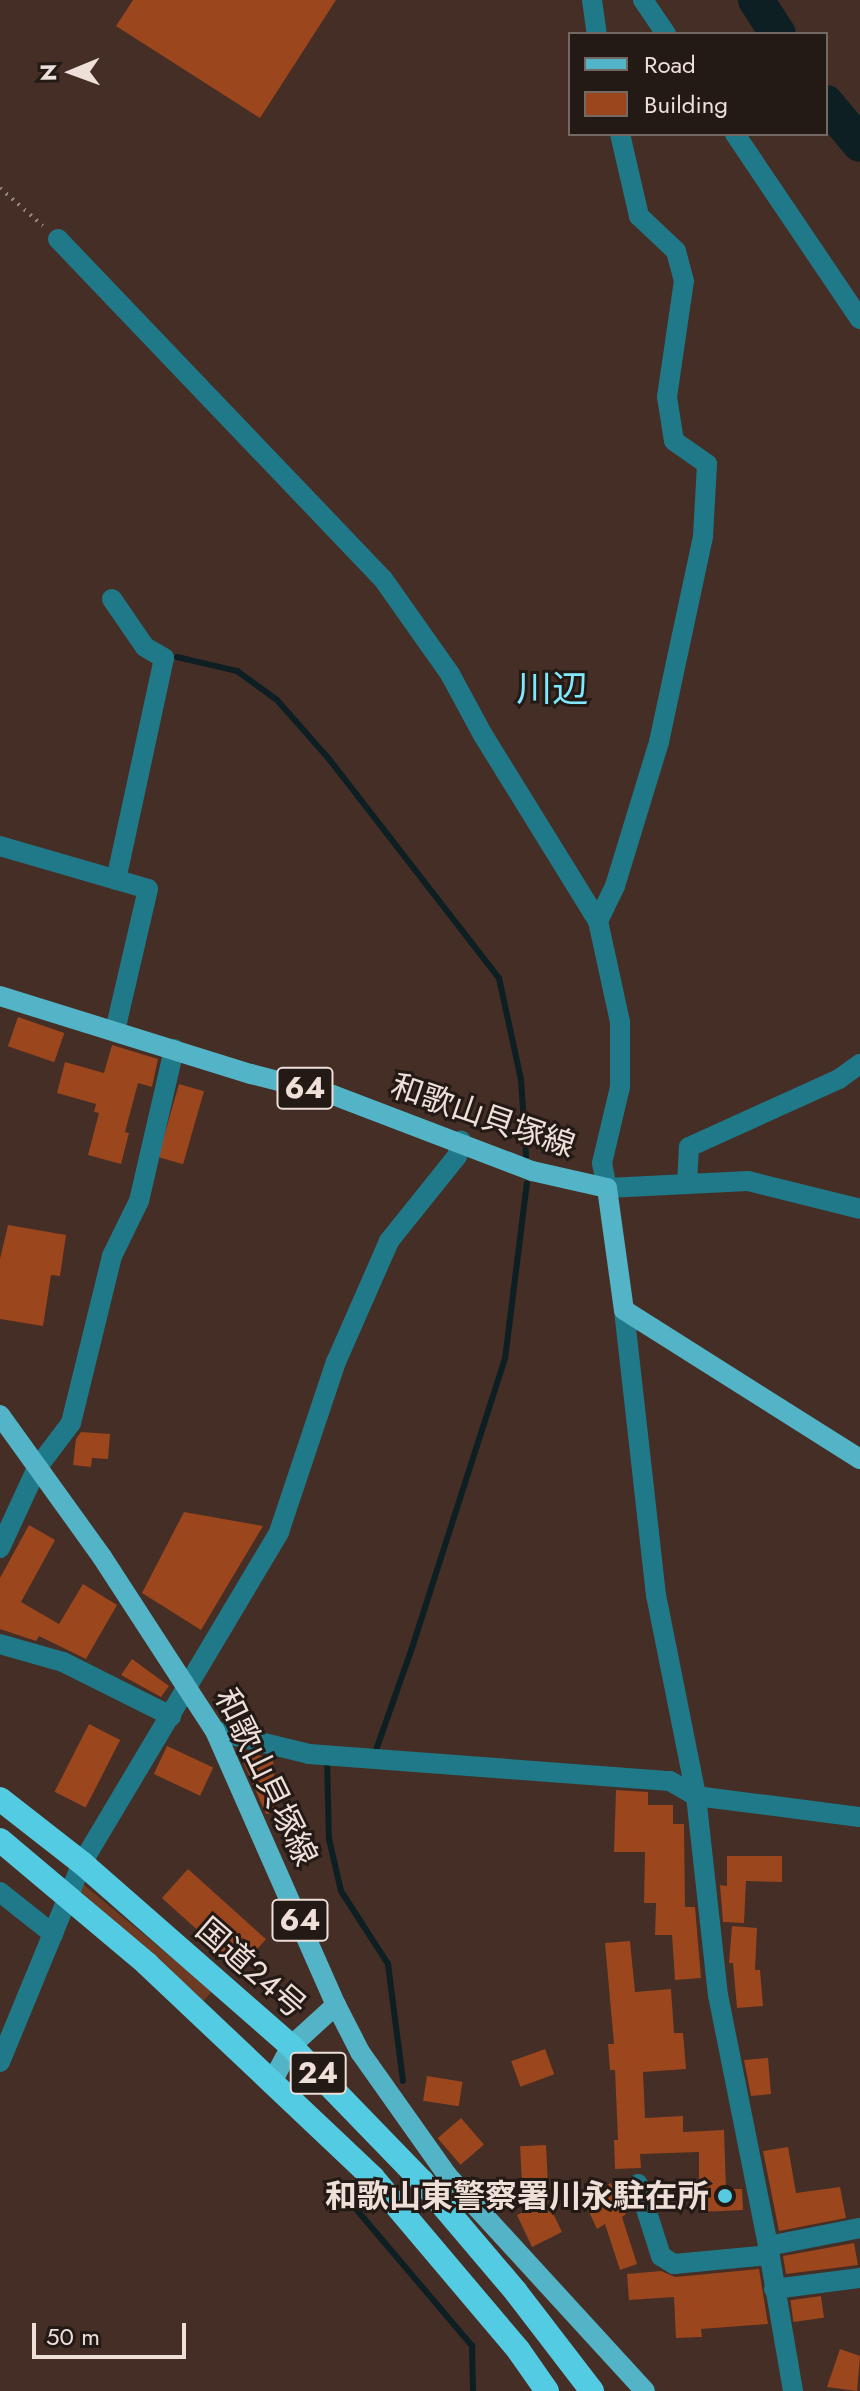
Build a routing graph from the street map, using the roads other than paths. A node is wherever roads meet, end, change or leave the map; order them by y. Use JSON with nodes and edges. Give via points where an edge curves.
{"nodes":[{"id":1,"x":592,"y":0,"type":"edge"},
{"id":2,"x":643,"y":0,"type":"edge"},
{"id":3,"x":597,"y":32,"type":"edge"},
{"id":4,"x":665,"y":32,"type":"edge"},
{"id":5,"x":620,"y":136,"type":"edge"},
{"id":6,"x":736,"y":136,"type":"edge"},
{"id":7,"x":58,"y":239,"type":"road end"},
{"id":8,"x":860,"y":319,"type":"edge"},
{"id":9,"x":112,"y":599,"type":"dead end"},
{"id":10,"x":0,"y":846,"type":"edge"},
{"id":11,"x":116,"y":880,"type":"junction"},
{"id":12,"x":598,"y":921,"type":"junction"},
{"id":13,"x":0,"y":996,"type":"edge"},
{"id":14,"x":115,"y":1031,"type":"junction"},
{"id":15,"x":174,"y":1049,"type":"junction"},
{"id":16,"x":860,"y":1064,"type":"edge"},
{"id":17,"x":461,"y":1141,"type":"junction"},
{"id":18,"x":687,"y":1184,"type":"junction"},
{"id":19,"x":607,"y":1188,"type":"junction"},
{"id":20,"x":860,"y":1209,"type":"edge"},
{"id":21,"x":624,"y":1310,"type":"junction"},
{"id":22,"x":0,"y":1415,"type":"edge"},
{"id":23,"x":860,"y":1459,"type":"edge"},
{"id":24,"x":37,"y":1468,"type":"junction"},
{"id":25,"x":0,"y":1548,"type":"edge"},
{"id":26,"x":0,"y":1644,"type":"edge"},
{"id":27,"x":189,"y":1687,"type":"junction"},
{"id":28,"x":171,"y":1716,"type":"junction"},
{"id":29,"x":215,"y":1731,"type":"junction"},
{"id":30,"x":696,"y":1796,"type":"junction"},
{"id":31,"x":0,"y":1799,"type":"edge"},
{"id":32,"x":860,"y":1817,"type":"edge"},
{"id":33,"x":0,"y":1840,"type":"edge"},
{"id":34,"x":82,"y":1863,"type":"junction"},
{"id":35,"x":0,"y":1892,"type":"edge"},
{"id":36,"x":68,"y":1897,"type":"junction"},
{"id":37,"x":53,"y":1934,"type":"junction"},
{"id":38,"x":336,"y":2005,"type":"junction"},
{"id":39,"x":291,"y":2046,"type":"junction"},
{"id":40,"x":0,"y":2062,"type":"edge"},
{"id":41,"x":273,"y":2080,"type":"junction"},
{"id":42,"x":638,"y":2184,"type":"dead end"},
{"id":43,"x":860,"y":2228,"type":"edge"},
{"id":44,"x":769,"y":2250,"type":"junction"},
{"id":45,"x":860,"y":2278,"type":"edge"},
{"id":46,"x":774,"y":2289,"type":"junction"},
{"id":47,"x":547,"y":2391,"type":"edge"},
{"id":48,"x":592,"y":2391,"type":"edge"},
{"id":49,"x":645,"y":2391,"type":"edge"},
{"id":50,"x":793,"y":2391,"type":"edge"}],
"edges":[{"from":1,"to":3,"type":"street"},
{"from":2,"to":4,"type":"street"},
{"from":5,"to":12,"type":"street","via":[[639,216],[676,251],[684,281],[667,397],[674,441],[707,464],[703,536],[659,742],[615,886]]},
{"from":6,"to":8,"type":"street"},
{"from":7,"to":12,"type":"street","via":[[383,579],[450,674]]},
{"from":9,"to":11,"type":"street","via":[[145,647],[164,658]]},
{"from":10,"to":11,"type":"street"},
{"from":11,"to":14,"type":"street","via":[[148,889]]},
{"from":12,"to":19,"type":"street","via":[[620,1022],[620,1087],[602,1163]]},
{"from":13,"to":14,"type":"main road","name":"和歌山貝塚線","number":"64"},
{"from":14,"to":15,"type":"main road","name":"和歌山貝塚線","number":"64"},
{"from":15,"to":17,"type":"main road","name":"和歌山貝塚線","number":"64","via":[[333,1095]]},
{"from":15,"to":24,"type":"street","via":[[139,1201],[112,1256],[71,1423]]},
{"from":16,"to":18,"type":"street","via":[[839,1079],[689,1147]]},
{"from":17,"to":19,"type":"main road","name":"和歌山貝塚線","number":"64","via":[[532,1171]]},
{"from":17,"to":27,"type":"street","via":[[457,1156],[389,1241],[336,1362],[279,1532]]},
{"from":18,"to":19,"type":"street"},
{"from":18,"to":20,"type":"street","via":[[748,1181]]},
{"from":19,"to":21,"type":"main road","name":"和歌山貝塚線"},
{"from":21,"to":23,"type":"main road"},
{"from":21,"to":30,"type":"street","via":[[656,1595]]},
{"from":22,"to":24,"type":"main road","name":"和歌山貝塚線","number":"64"},
{"from":24,"to":25,"type":"street"},
{"from":24,"to":27,"type":"main road","name":"和歌山貝塚線","number":"64"},
{"from":26,"to":28,"type":"street","via":[[63,1662]]},
{"from":27,"to":28,"type":"street"},
{"from":27,"to":29,"type":"main road","name":"和歌山貝塚線","number":"64"},
{"from":28,"to":34,"type":"street"},
{"from":29,"to":30,"type":"street","via":[[309,1754],[670,1781]]},
{"from":29,"to":38,"type":"main road","name":"和歌山貝塚線","number":"64"},
{"from":30,"to":32,"type":"street"},
{"from":30,"to":44,"type":"street","via":[[718,1995]]},
{"from":31,"to":34,"type":"highway","name":"国道24号","number":"24"},
{"from":33,"to":36,"type":"highway","name":"国道24号","number":"24"},
{"from":34,"to":36,"type":"street"},
{"from":34,"to":39,"type":"highway","name":"国道24号","number":"24"},
{"from":35,"to":37,"type":"street"},
{"from":36,"to":37,"type":"street"},
{"from":36,"to":41,"type":"highway","name":"国道24号","number":"24"},
{"from":37,"to":40,"type":"street"},
{"from":38,"to":39,"type":"main road"},
{"from":38,"to":49,"type":"main road","name":"和歌山貝塚線","number":"64","via":[[360,2052],[447,2175]]},
{"from":39,"to":41,"type":"main road"},
{"from":39,"to":48,"type":"highway","name":"国道24号","number":"24","via":[[422,2181]]},
{"from":41,"to":47,"type":"highway","name":"国道24号","number":"24","via":[[373,2178]]},
{"from":42,"to":44,"type":"street","via":[[661,2256],[674,2264]]},
{"from":43,"to":44,"type":"street"},
{"from":44,"to":46,"type":"street"},
{"from":45,"to":46,"type":"street"},
{"from":46,"to":50,"type":"street"}]}
